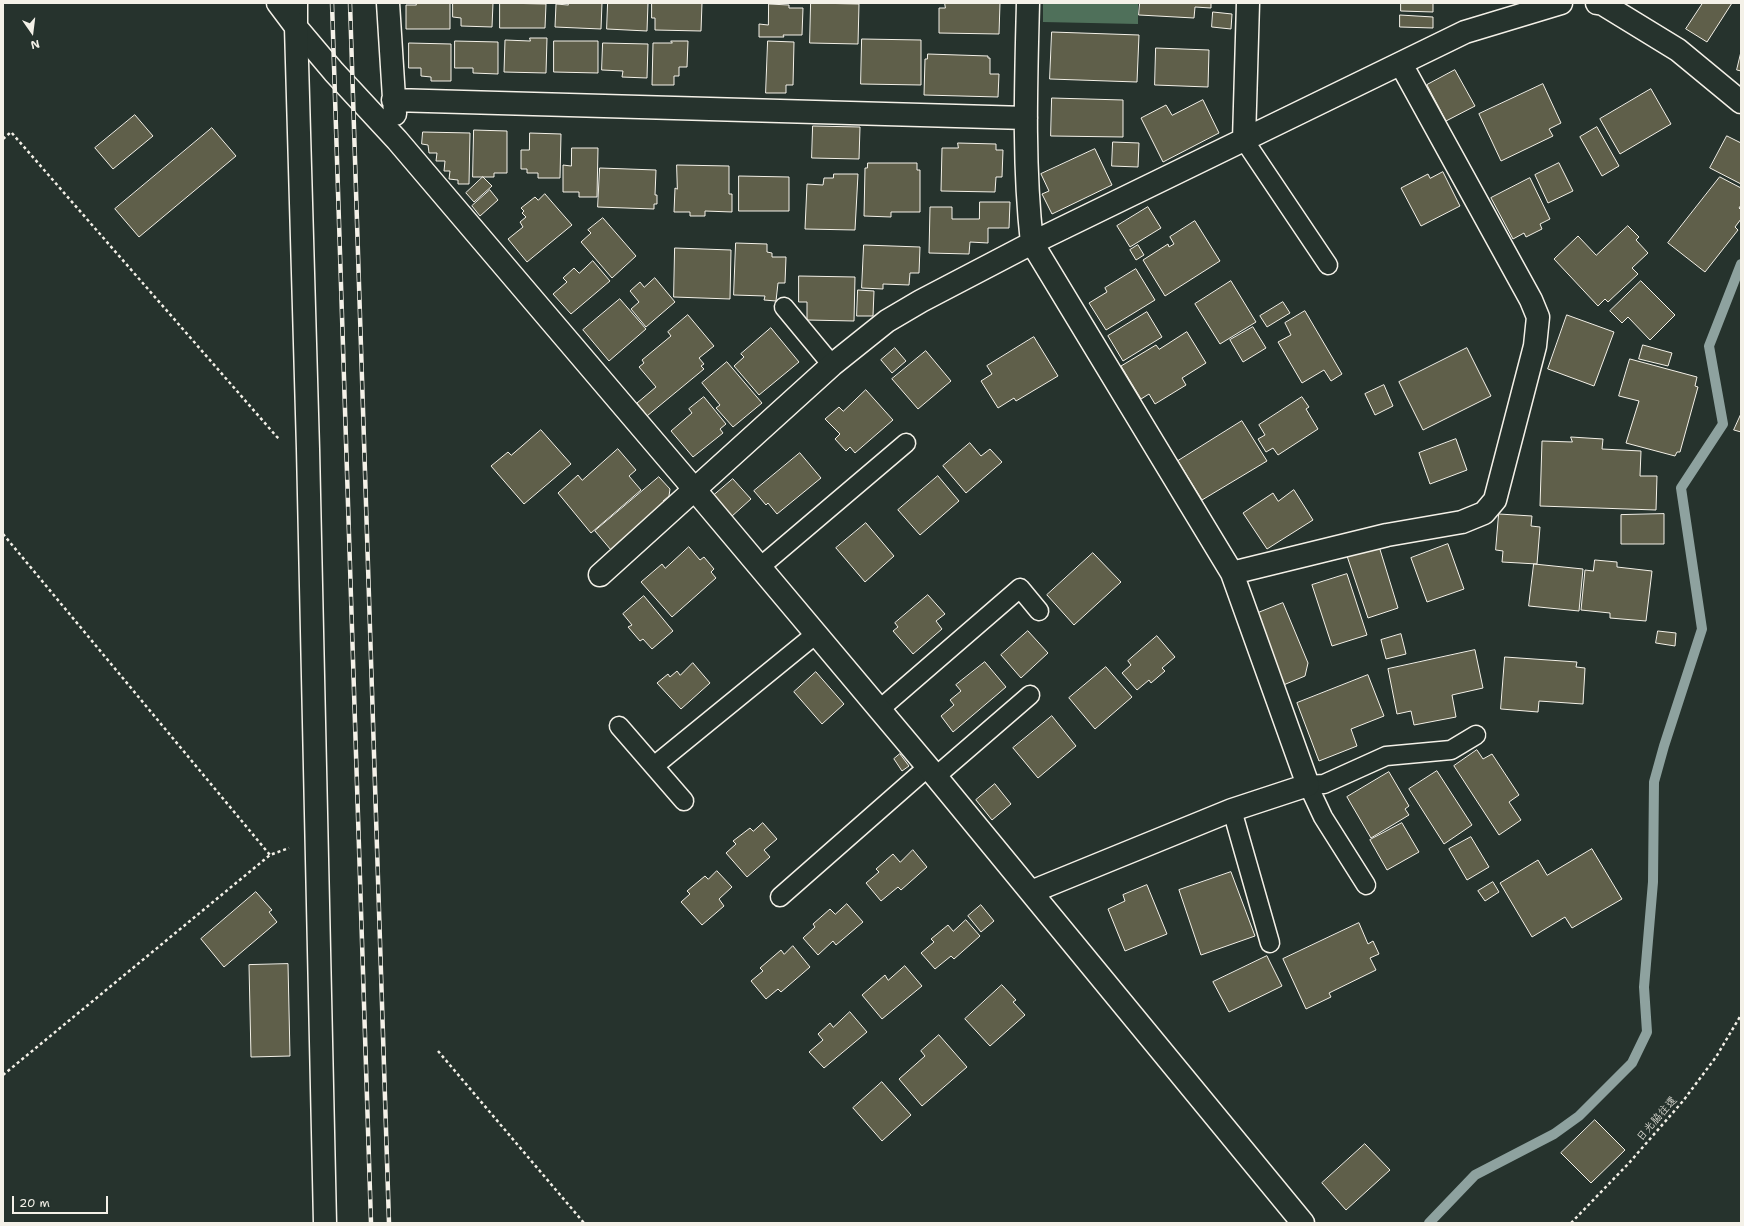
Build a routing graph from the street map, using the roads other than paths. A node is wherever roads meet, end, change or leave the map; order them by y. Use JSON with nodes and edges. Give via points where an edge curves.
{"nodes":[{"id":1,"x":278,"y":3,"type":"edge"},
{"id":2,"x":296,"y":3,"type":"edge"},
{"id":3,"x":388,"y":3,"type":"edge"},
{"id":4,"x":1028,"y":3,"type":"edge"},
{"id":5,"x":1248,"y":3,"type":"edge"},
{"id":6,"x":1561,"y":3,"type":"edge"},
{"id":7,"x":1597,"y":3,"type":"edge"},
{"id":8,"x":296,"y":27,"type":"junction"},
{"id":9,"x":1401,"y":64,"type":"junction"},
{"id":10,"x":394,"y":100,"type":"junction"},
{"id":11,"x":1741,"y":102,"type":"edge"},
{"id":12,"x":1026,"y":118,"type":"junction"},
{"id":13,"x":397,"y":140,"type":"junction"},
{"id":14,"x":1244,"y":140,"type":"junction"},
{"id":15,"x":1032,"y":243,"type":"junction"},
{"id":16,"x":1328,"y":265,"type":"dead end"},
{"id":17,"x":784,"y":307,"type":"dead end"},
{"id":18,"x":832,"y":365,"type":"junction"},
{"id":19,"x":906,"y":443,"type":"dead end"},
{"id":20,"x":695,"y":490,"type":"junction"},
{"id":21,"x":760,"y":566,"type":"junction"},
{"id":22,"x":1232,"y":573,"type":"junction"},
{"id":23,"x":600,"y":576,"type":"dead end"},
{"id":24,"x":1039,"y":611,"type":"dead end"},
{"id":25,"x":816,"y":634,"type":"junction"},
{"id":26,"x":1030,"y":695,"type":"dead end"},
{"id":27,"x":880,"y":709,"type":"junction"},
{"id":28,"x":619,"y":726,"type":"dead end"},
{"id":29,"x":1476,"y":735,"type":"dead end"},
{"id":30,"x":654,"y":766,"type":"junction"},
{"id":31,"x":932,"y":772,"type":"junction"},
{"id":32,"x":1308,"y":785,"type":"junction"},
{"id":33,"x":684,"y":801,"type":"dead end"},
{"id":34,"x":1232,"y":810,"type":"junction"},
{"id":35,"x":1366,"y":885,"type":"dead end"},
{"id":36,"x":1031,"y":892,"type":"junction"},
{"id":37,"x":780,"y":897,"type":"dead end"},
{"id":38,"x":1270,"y":943,"type":"dead end"},
{"id":39,"x":325,"y":1223,"type":"edge"},
{"id":40,"x":1303,"y":1223,"type":"edge"}],
"edges":[{"from":1,"to":8,"type":"street"},
{"from":2,"to":8,"type":"street"},
{"from":3,"to":10,"type":"street"},
{"from":4,"to":12,"type":"street"},
{"from":5,"to":14,"type":"street"},
{"from":6,"to":9,"type":"street","via":[[1465,32]]},
{"from":7,"to":11,"type":"street","via":[[1603,4],[1678,50]]},
{"from":8,"to":13,"type":"street"},
{"from":8,"to":39,"type":"street","via":[[318,838]]},
{"from":9,"to":14,"type":"street"},
{"from":9,"to":22,"type":"street","via":[[1531,300],[1538,318],[1535,346],[1495,500],[1484,513],[1462,522],[1387,535]]},
{"from":10,"to":12,"type":"street"},
{"from":10,"to":13,"type":"street"},
{"from":12,"to":15,"type":"street","via":[[1028,211]]},
{"from":13,"to":20,"type":"street"},
{"from":14,"to":15,"type":"street"},
{"from":14,"to":16,"type":"lane"},
{"from":15,"to":18,"type":"street","via":[[887,321]]},
{"from":15,"to":22,"type":"street"},
{"from":17,"to":18,"type":"lane"},
{"from":18,"to":20,"type":"street"},
{"from":19,"to":21,"type":"lane"},
{"from":20,"to":21,"type":"street"},
{"from":20,"to":23,"type":"street"},
{"from":21,"to":25,"type":"street"},
{"from":22,"to":32,"type":"street"},
{"from":24,"to":27,"type":"lane","via":[[1020,588]]},
{"from":25,"to":27,"type":"street"},
{"from":25,"to":30,"type":"lane"},
{"from":26,"to":31,"type":"lane"},
{"from":27,"to":31,"type":"street"},
{"from":28,"to":30,"type":"lane"},
{"from":29,"to":32,"type":"lane","via":[[1451,750],[1386,756],[1324,784]]},
{"from":30,"to":33,"type":"lane"},
{"from":31,"to":36,"type":"street"},
{"from":31,"to":37,"type":"lane"},
{"from":32,"to":34,"type":"street"},
{"from":32,"to":35,"type":"lane","via":[[1323,817]]},
{"from":34,"to":36,"type":"street"},
{"from":34,"to":38,"type":"lane"},
{"from":36,"to":40,"type":"street"}]}
